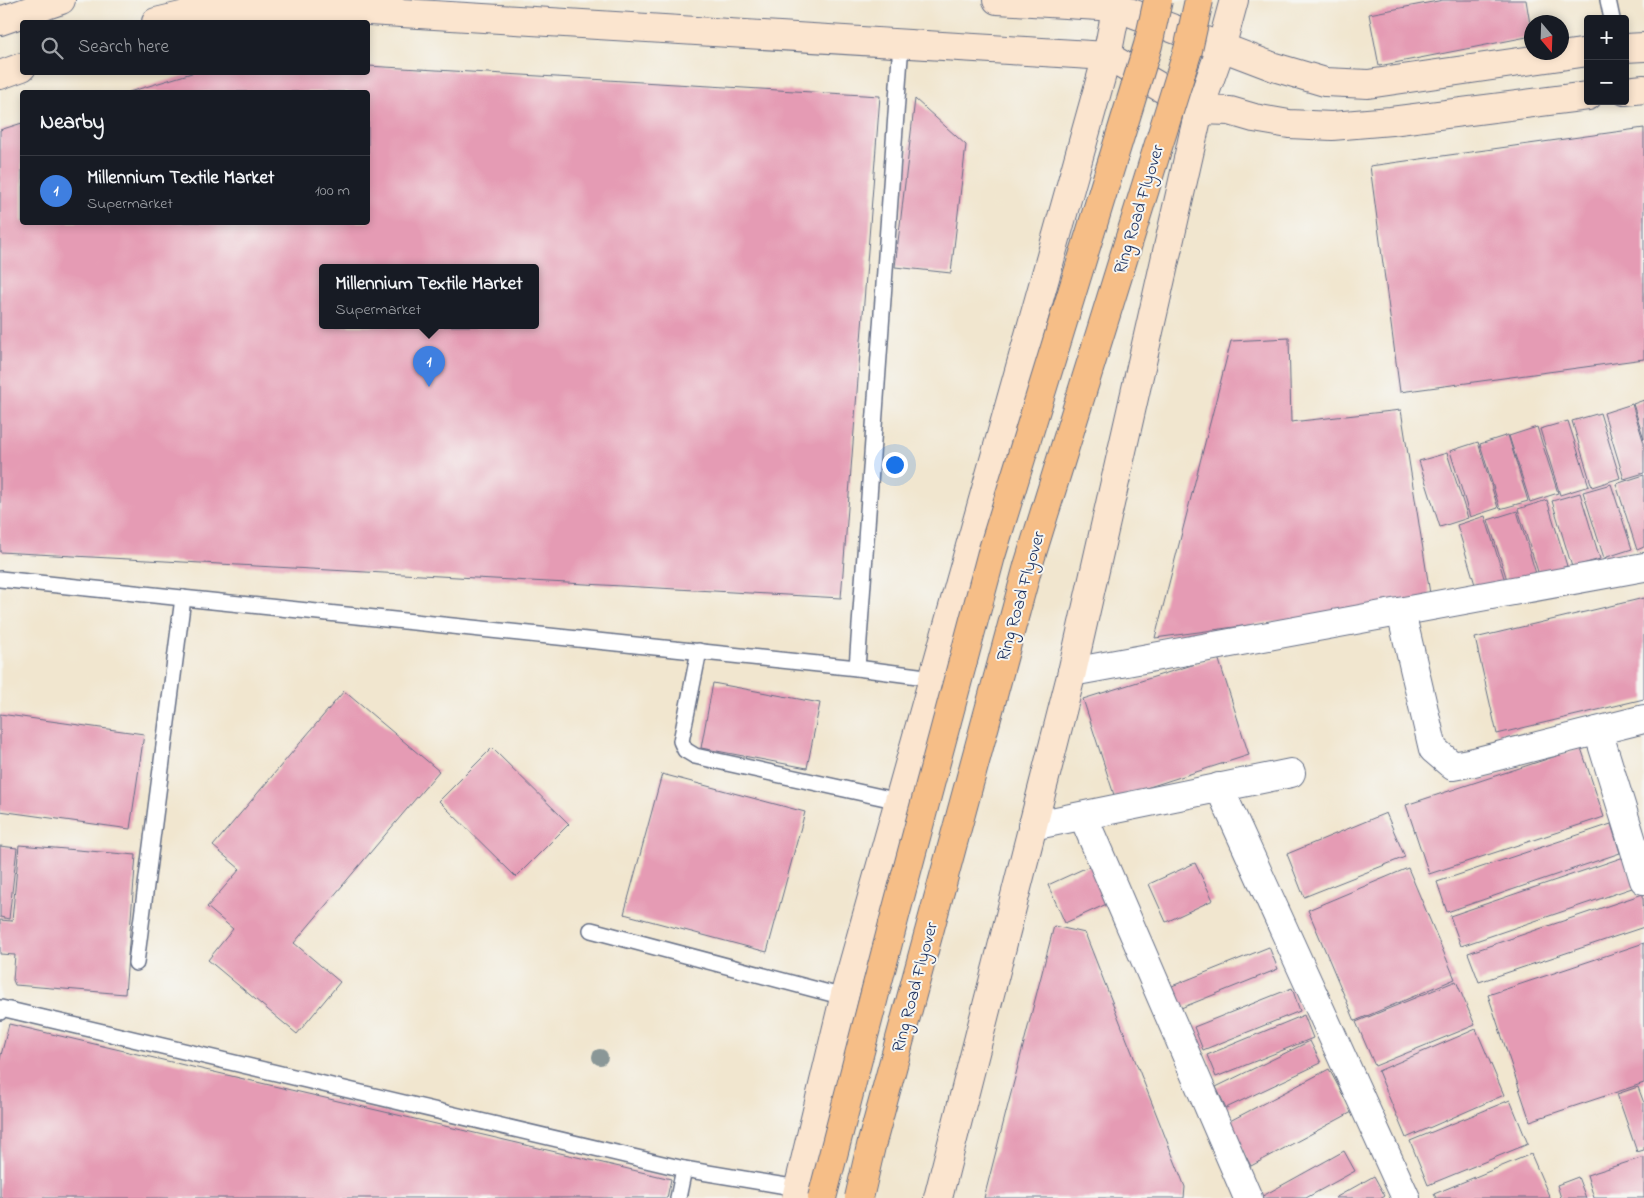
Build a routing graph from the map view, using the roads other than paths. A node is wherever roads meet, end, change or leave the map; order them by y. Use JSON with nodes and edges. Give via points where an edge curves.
{"nodes":[{"id":1,"x":61,"y":0,"type":"edge"},
{"id":2,"x":997,"y":0,"type":"edge"},
{"id":3,"x":1158,"y":0,"type":"edge"},
{"id":4,"x":1199,"y":0,"type":"edge"},
{"id":5,"x":1234,"y":0,"type":"edge"},
{"id":6,"x":1608,"y":0,"type":"edge"},
{"id":7,"x":1117,"y":4,"type":"edge"},
{"id":8,"x":1611,"y":15,"type":"edge"},
{"id":9,"x":164,"y":20,"type":"edge"},
{"id":10,"x":0,"y":21,"type":"edge"},
{"id":11,"x":901,"y":43,"type":"junction"},
{"id":12,"x":1644,"y":46,"type":"edge"},
{"id":13,"x":1221,"y":48,"type":"junction"},
{"id":14,"x":1629,"y":48,"type":"edge"},
{"id":15,"x":1584,"y":53,"type":"edge"},
{"id":16,"x":1107,"y":56,"type":"junction"},
{"id":17,"x":20,"y":68,"type":"edge"},
{"id":18,"x":0,"y":75,"type":"edge"},
{"id":19,"x":1644,"y":89,"type":"edge"},
{"id":20,"x":1629,"y":91,"type":"edge"},
{"id":21,"x":1584,"y":96,"type":"edge"},
{"id":22,"x":1199,"y":110,"type":"junction"},
{"id":23,"x":1644,"y":568,"type":"edge"},
{"id":24,"x":0,"y":579,"type":"edge"},
{"id":25,"x":183,"y":598,"type":"junction"},
{"id":26,"x":1401,"y":612,"type":"junction"},
{"id":27,"x":699,"y":651,"type":"junction"},
{"id":28,"x":857,"y":668,"type":"junction"},
{"id":29,"x":1072,"y":672,"type":"junction"},
{"id":30,"x":933,"y":678,"type":"junction"},
{"id":31,"x":1644,"y":719,"type":"edge"},
{"id":32,"x":1598,"y":731,"type":"junction"},
{"id":33,"x":1291,"y":773,"type":"dead end"},
{"id":34,"x":1219,"y":788,"type":"junction"},
{"id":35,"x":899,"y":801,"type":"junction"},
{"id":36,"x":1083,"y":816,"type":"junction"},
{"id":37,"x":1032,"y":826,"type":"junction"},
{"id":38,"x":1644,"y":880,"type":"edge"},
{"id":39,"x":591,"y":930,"type":"dead end"},
{"id":40,"x":136,"y":964,"type":"dead end"},
{"id":41,"x":844,"y":997,"type":"junction"},
{"id":42,"x":0,"y":1012,"type":"edge"},
{"id":43,"x":684,"y":1169,"type":"junction"},
{"id":44,"x":806,"y":1195,"type":"edge"},
{"id":45,"x":678,"y":1198,"type":"edge"},
{"id":46,"x":859,"y":1198,"type":"edge"},
{"id":47,"x":938,"y":1198,"type":"edge"},
{"id":48,"x":1248,"y":1198,"type":"edge"},
{"id":49,"x":1406,"y":1198,"type":"edge"}],
"edges":[{"from":1,"to":10,"type":"street"},
{"from":2,"to":7,"type":"street"},
{"from":3,"to":44,"type":"highway","name":"Ring Road Flyover","bridge":true,"via":[[1148,45],[991,556],[896,912]]},
{"from":4,"to":46,"type":"highway","name":"Ring Road Flyover","bridge":true,"via":[[1188,50],[1028,566]]},
{"from":5,"to":13,"type":"street"},
{"from":6,"to":8,"type":"lane"},
{"from":7,"to":13,"type":"street"},
{"from":7,"to":16,"type":"street"},
{"from":9,"to":11,"type":"street","via":[[206,10],[287,6]]},
{"from":11,"to":16,"type":"street"},
{"from":11,"to":28,"type":"lane"},
{"from":12,"to":14,"type":"street"},
{"from":13,"to":15,"type":"street","via":[[1274,68],[1325,82],[1368,84]]},
{"from":13,"to":22,"type":"street"},
{"from":16,"to":22,"type":"street"},
{"from":16,"to":30,"type":"street"},
{"from":17,"to":18,"type":"street"},
{"from":19,"to":20,"type":"street"},
{"from":21,"to":22,"type":"street","via":[[1332,126],[1289,124],[1230,111]]},
{"from":22,"to":29,"type":"street"},
{"from":23,"to":26,"type":"street"},
{"from":24,"to":25,"type":"lane"},
{"from":25,"to":27,"type":"lane"},
{"from":25,"to":40,"type":"lane"},
{"from":26,"to":29,"type":"street"},
{"from":26,"to":32,"type":"street","via":[[1433,749],[1453,766]]},
{"from":27,"to":28,"type":"lane"},
{"from":27,"to":35,"type":"lane","via":[[681,741],[684,750],[695,756]]},
{"from":28,"to":30,"type":"lane"},
{"from":29,"to":37,"type":"street"},
{"from":30,"to":35,"type":"street"},
{"from":31,"to":32,"type":"street"},
{"from":32,"to":38,"type":"street"},
{"from":33,"to":34,"type":"street"},
{"from":34,"to":36,"type":"street"},
{"from":34,"to":49,"type":"street"},
{"from":35,"to":41,"type":"street"},
{"from":36,"to":37,"type":"street"},
{"from":36,"to":48,"type":"street"},
{"from":37,"to":47,"type":"street"},
{"from":39,"to":41,"type":"lane"},
{"from":41,"to":44,"type":"street"},
{"from":42,"to":43,"type":"lane","via":[[1,1008]]},
{"from":43,"to":44,"type":"lane"},
{"from":43,"to":45,"type":"lane"}]}
